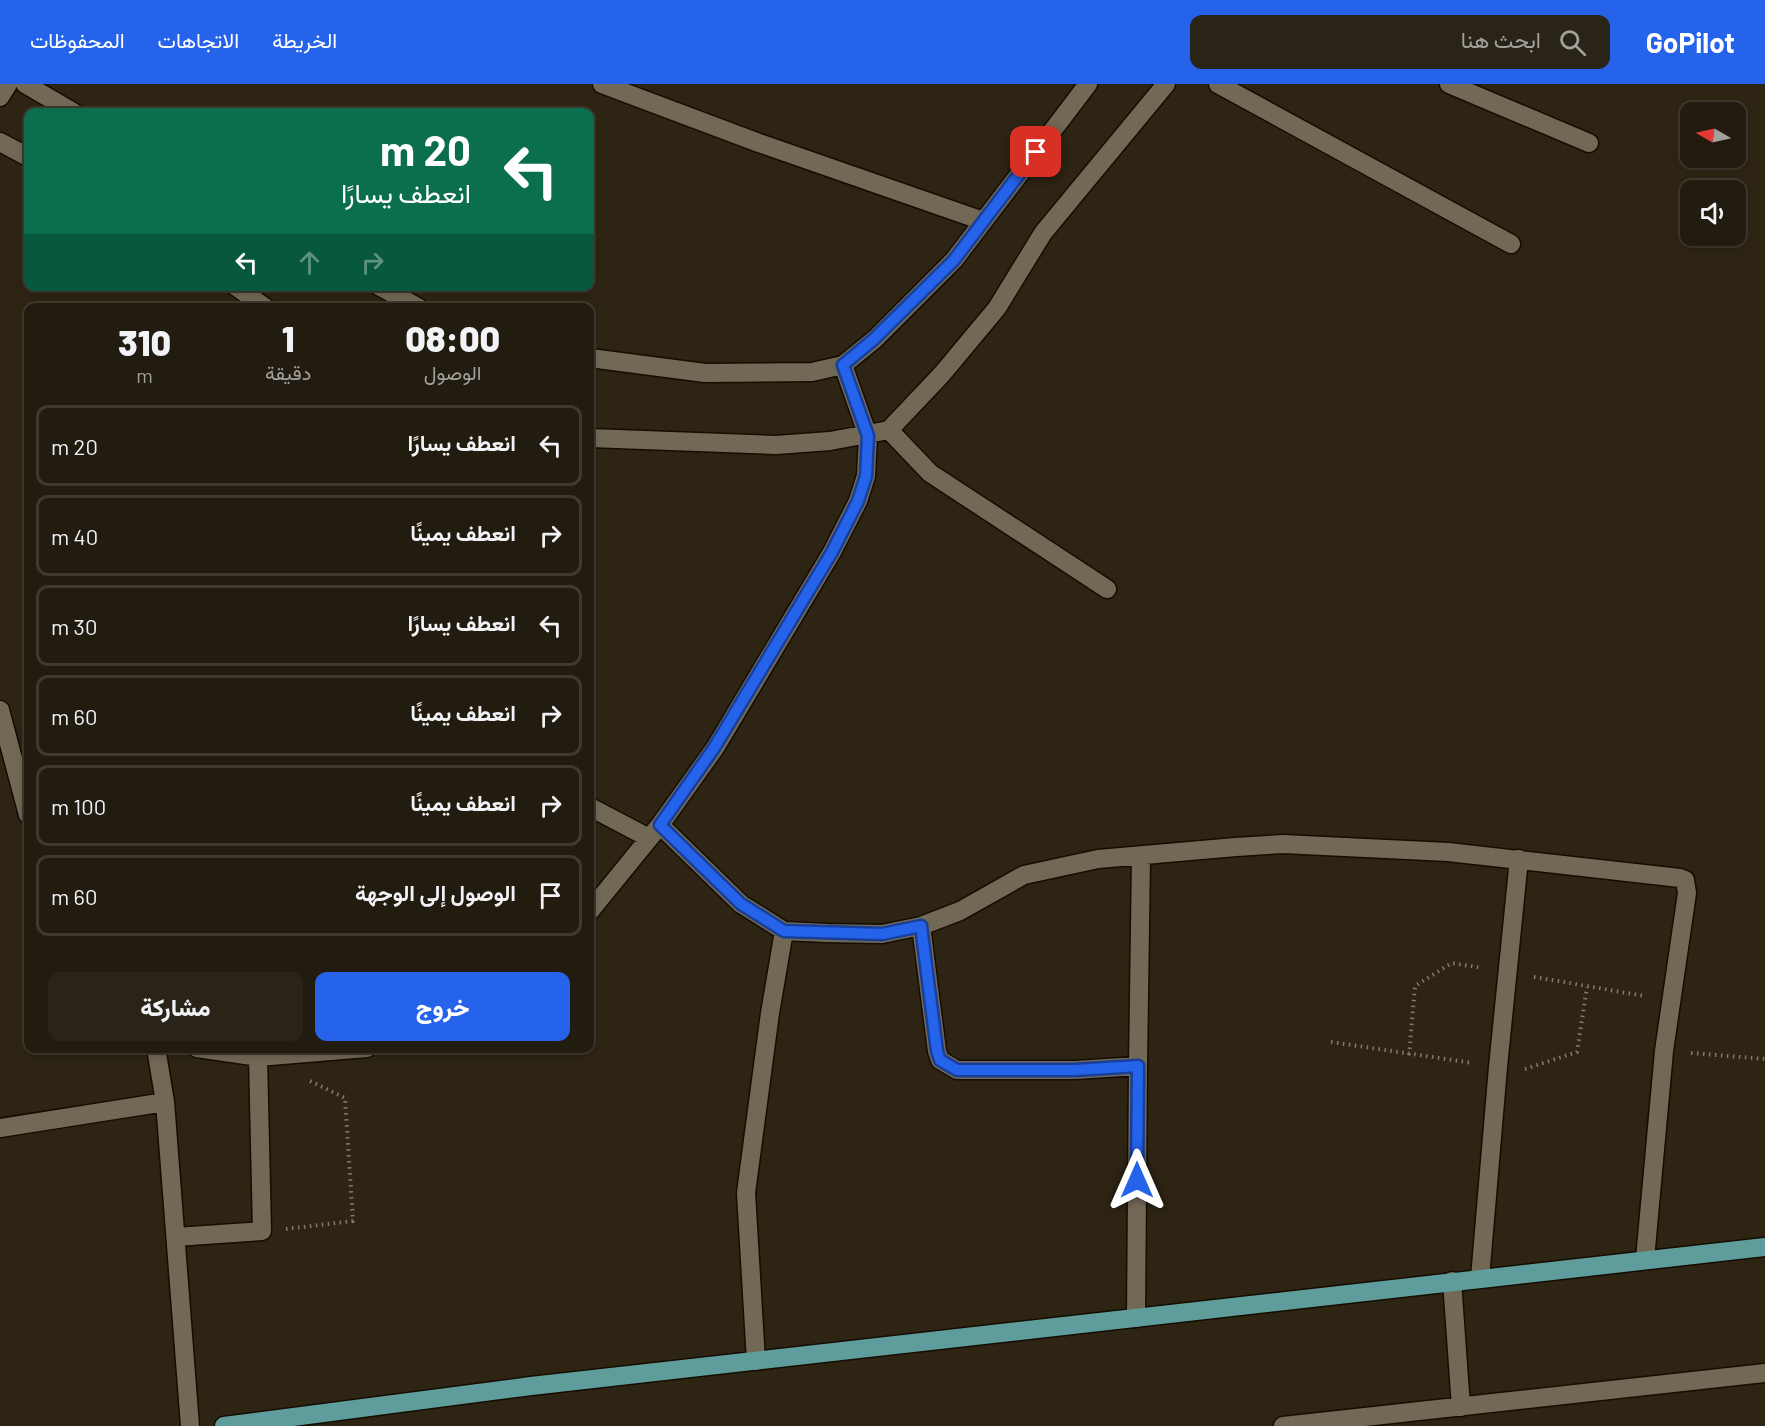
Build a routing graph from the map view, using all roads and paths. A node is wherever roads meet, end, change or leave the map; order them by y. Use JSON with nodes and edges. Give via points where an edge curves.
{"nodes":[{"id":1,"x":8,"y":84,"type":"edge"},
{"id":2,"x":25,"y":84,"type":"edge"},
{"id":3,"x":602,"y":84,"type":"edge"},
{"id":4,"x":1088,"y":84,"type":"edge"},
{"id":5,"x":1166,"y":84,"type":"edge"},
{"id":6,"x":1218,"y":84,"type":"edge"},
{"id":7,"x":1449,"y":84,"type":"edge"},
{"id":8,"x":0,"y":97,"type":"edge"},
{"id":9,"x":66,"y":108,"type":"edge"},
{"id":10,"x":0,"y":142,"type":"edge"},
{"id":11,"x":1589,"y":143,"type":"dead end"},
{"id":12,"x":24,"y":155,"type":"edge"},
{"id":13,"x":983,"y":221,"type":"junction"},
{"id":14,"x":1511,"y":244,"type":"dead end"},
{"id":15,"x":242,"y":291,"type":"edge"},
{"id":16,"x":388,"y":291,"type":"edge"},
{"id":17,"x":259,"y":303,"type":"edge"},
{"id":18,"x":410,"y":303,"type":"edge"},
{"id":19,"x":594,"y":359,"type":"edge"},
{"id":20,"x":843,"y":365,"type":"junction"},
{"id":21,"x":889,"y":430,"type":"junction"},
{"id":22,"x":868,"y":436,"type":"junction"},
{"id":23,"x":594,"y":438,"type":"edge"},
{"id":24,"x":1107,"y":589,"type":"dead end"},
{"id":25,"x":0,"y":710,"type":"edge"},
{"id":26,"x":24,"y":770,"type":"edge"},
{"id":27,"x":594,"y":808,"type":"edge"},
{"id":28,"x":655,"y":831,"type":"junction"},
{"id":29,"x":1141,"y":856,"type":"junction"},
{"id":30,"x":1519,"y":860,"type":"junction"},
{"id":31,"x":594,"y":906,"type":"edge"},
{"id":32,"x":921,"y":926,"type":"junction"},
{"id":33,"x":784,"y":931,"type":"junction"},
{"id":34,"x":1509,"y":972,"type":"junction"},
{"id":35,"x":1672,"y":1000,"type":"junction"},
{"id":36,"x":1331,"y":1042,"type":"dead end"},
{"id":37,"x":1664,"y":1051,"type":"junction"},
{"id":38,"x":157,"y":1053,"type":"edge"},
{"id":39,"x":231,"y":1053,"type":"edge"},
{"id":40,"x":306,"y":1053,"type":"edge"},
{"id":41,"x":258,"y":1057,"type":"junction"},
{"id":42,"x":1765,"y":1059,"type":"edge"},
{"id":43,"x":1138,"y":1066,"type":"junction"},
{"id":44,"x":302,"y":1077,"type":"dead end"},
{"id":45,"x":165,"y":1102,"type":"junction"},
{"id":46,"x":0,"y":1128,"type":"edge"},
{"id":47,"x":262,"y":1231,"type":"junction"},
{"id":48,"x":176,"y":1238,"type":"junction"},
{"id":49,"x":1765,"y":1247,"type":"edge"},
{"id":50,"x":1645,"y":1259,"type":"junction"},
{"id":51,"x":1480,"y":1278,"type":"junction"},
{"id":52,"x":1452,"y":1281,"type":"junction"},
{"id":53,"x":1136,"y":1318,"type":"junction"},
{"id":54,"x":756,"y":1360,"type":"junction"},
{"id":55,"x":1765,"y":1373,"type":"edge"},
{"id":56,"x":1461,"y":1407,"type":"junction"},
{"id":57,"x":190,"y":1426,"type":"edge"},
{"id":58,"x":224,"y":1426,"type":"edge"},
{"id":59,"x":1283,"y":1426,"type":"edge"}],
"edges":[{"from":1,"to":8,"type":"street"},
{"from":2,"to":9,"type":"street"},
{"from":3,"to":13,"type":"street"},
{"from":4,"to":13,"type":"street"},
{"from":5,"to":21,"type":"street","via":[[1043,233],[997,308]]},
{"from":6,"to":14,"type":"street"},
{"from":7,"to":11,"type":"street"},
{"from":10,"to":12,"type":"street"},
{"from":13,"to":20,"type":"street","via":[[954,260]]},
{"from":15,"to":17,"type":"street"},
{"from":16,"to":18,"type":"street"},
{"from":19,"to":20,"type":"street","via":[[705,373],[812,372]]},
{"from":20,"to":22,"type":"street"},
{"from":21,"to":22,"type":"street"},
{"from":21,"to":24,"type":"street","via":[[930,473]]},
{"from":22,"to":23,"type":"street","via":[[776,445]]},
{"from":22,"to":28,"type":"street","via":[[866,476],[832,552],[714,748]]},
{"from":25,"to":26,"type":"street"},
{"from":27,"to":28,"type":"street"},
{"from":28,"to":31,"type":"street"},
{"from":28,"to":33,"type":"street","via":[[741,904]]},
{"from":29,"to":30,"type":"street","via":[[1283,844],[1448,852]]},
{"from":29,"to":32,"type":"street","via":[[1098,859],[1024,875],[960,911]]},
{"from":29,"to":43,"type":"street"},
{"from":30,"to":34,"type":"street"},
{"from":30,"to":35,"type":"street","via":[[1648,872],[1685,880]]},
{"from":32,"to":33,"type":"street","via":[[882,934]]},
{"from":32,"to":43,"type":"street","via":[[937,1051],[946,1065],[957,1070],[1009,1071]]},
{"from":33,"to":54,"type":"street","via":[[746,1193]]},
{"from":34,"to":35,"type":"path"},
{"from":34,"to":36,"type":"path","via":[[1452,963],[1415,986],[1409,1055]]},
{"from":34,"to":51,"type":"street"},
{"from":35,"to":37,"type":"street"},
{"from":37,"to":42,"type":"path"},
{"from":37,"to":50,"type":"street"},
{"from":38,"to":45,"type":"street"},
{"from":39,"to":41,"type":"street"},
{"from":40,"to":41,"type":"street"},
{"from":41,"to":47,"type":"street"},
{"from":43,"to":53,"type":"street"},
{"from":44,"to":47,"type":"path","via":[[345,1098],[353,1221]]},
{"from":45,"to":46,"type":"street"},
{"from":45,"to":48,"type":"street"},
{"from":47,"to":48,"type":"street"},
{"from":48,"to":57,"type":"street"},
{"from":49,"to":50,"type":"main road"},
{"from":50,"to":51,"type":"main road"},
{"from":51,"to":52,"type":"main road"},
{"from":52,"to":53,"type":"main road"},
{"from":52,"to":56,"type":"street"},
{"from":53,"to":54,"type":"main road"},
{"from":54,"to":58,"type":"main road"},
{"from":55,"to":56,"type":"street"},
{"from":56,"to":59,"type":"street"}]}
